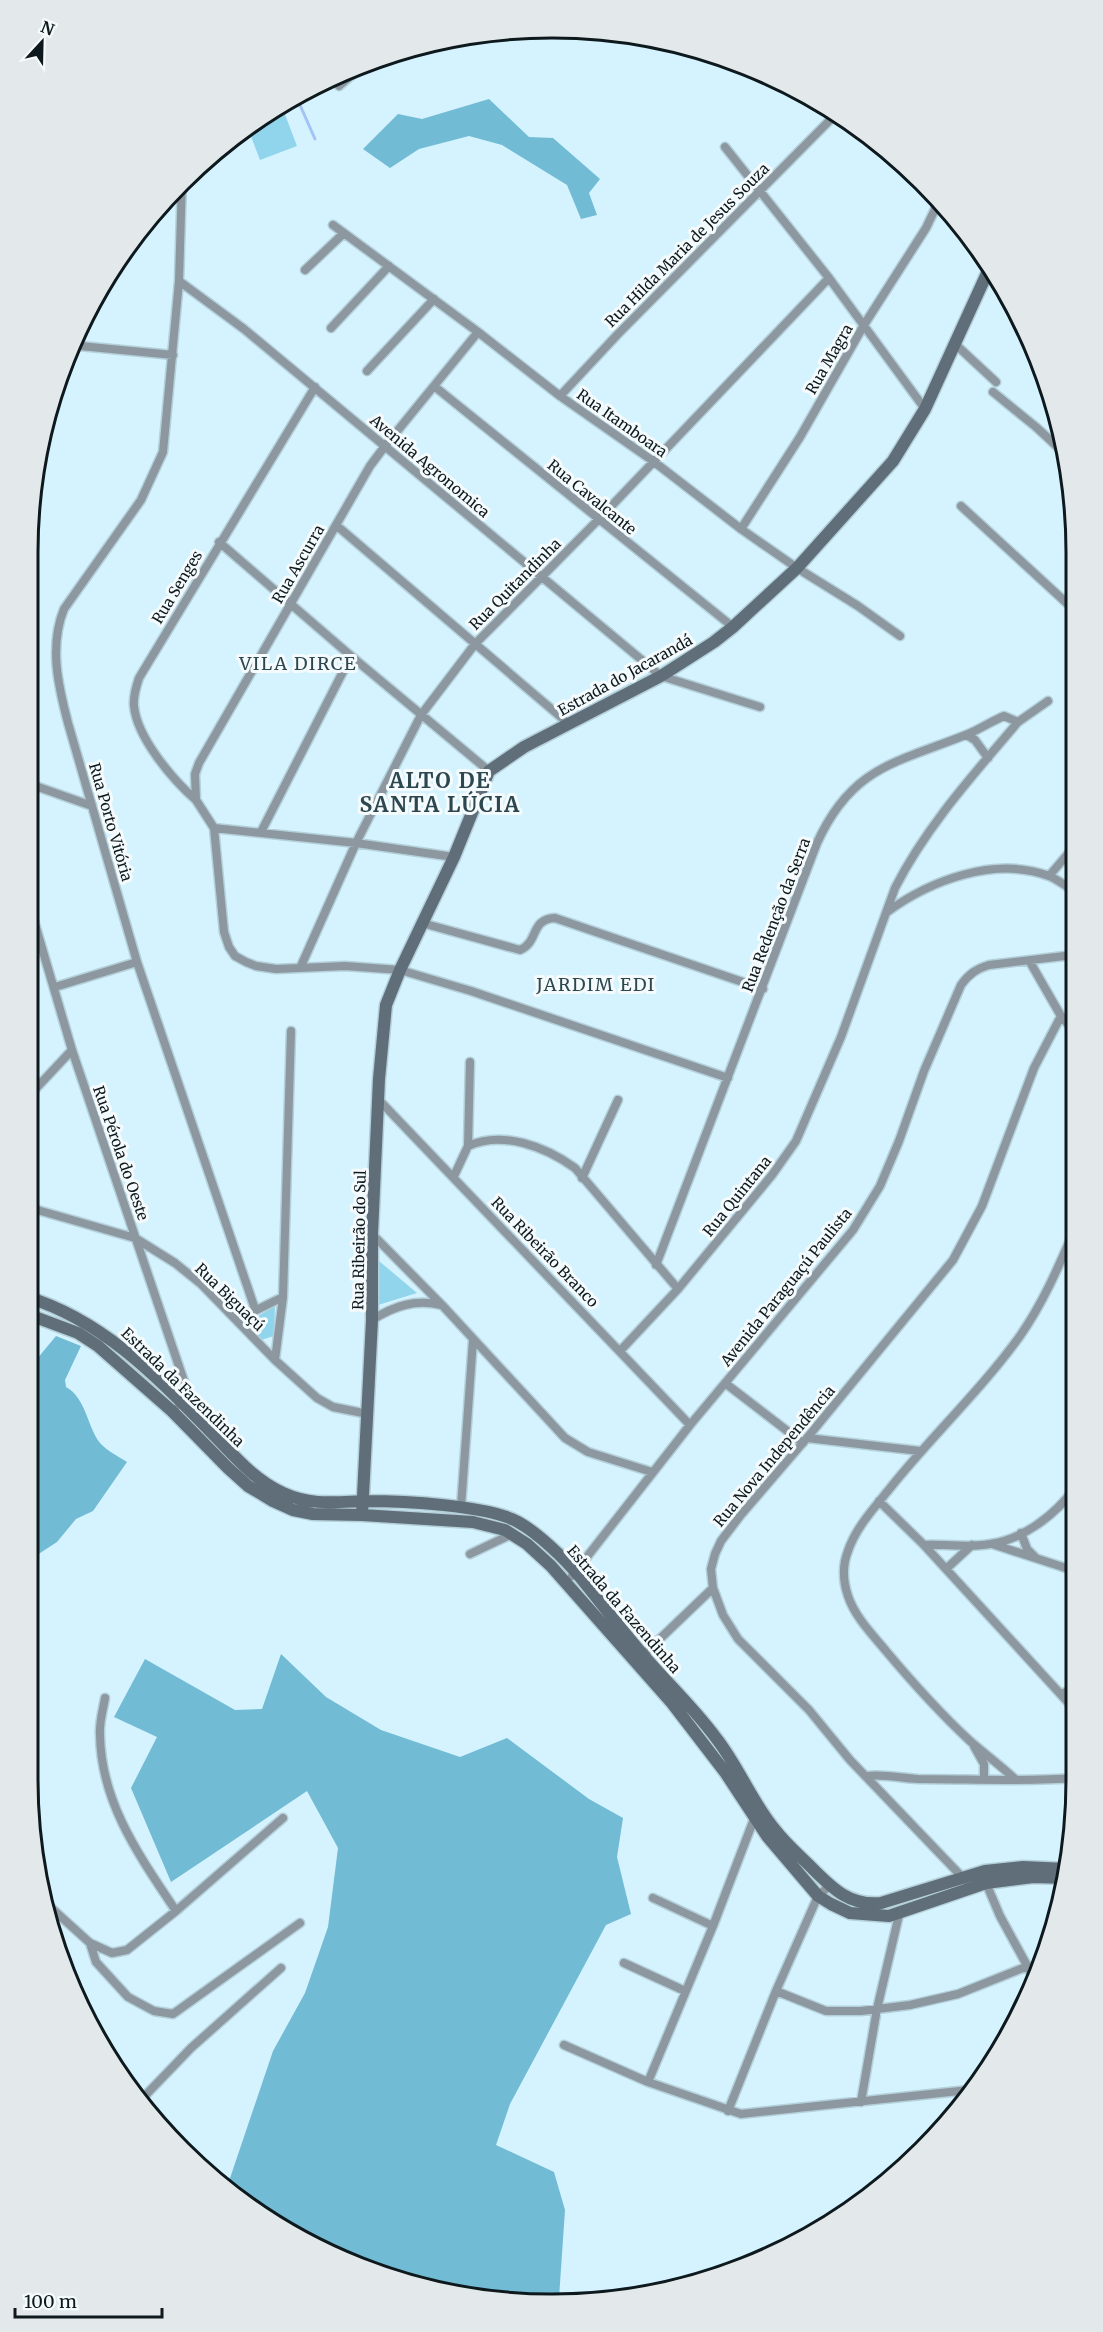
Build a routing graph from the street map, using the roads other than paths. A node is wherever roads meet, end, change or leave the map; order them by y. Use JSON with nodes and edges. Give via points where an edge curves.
{"nodes":[{"id":1,"x":343,"y":82,"type":"edge"},
{"id":2,"x":339,"y":86,"type":"dead end"},
{"id":3,"x":830,"y":120,"type":"edge"},
{"id":4,"x":725,"y":147,"type":"dead end"},
{"id":5,"x":760,"y":190,"type":"junction"},
{"id":6,"x":182,"y":195,"type":"edge"},
{"id":7,"x":935,"y":210,"type":"edge"},
{"id":8,"x":333,"y":225,"type":"dead end"},
{"id":9,"x":344,"y":233,"type":"junction"},
{"id":10,"x":389,"y":266,"type":"junction"},
{"id":11,"x":305,"y":270,"type":"dead end"},
{"id":12,"x":985,"y":276,"type":"edge"},
{"id":13,"x":829,"y":278,"type":"junction"},
{"id":14,"x":179,"y":281,"type":"junction"},
{"id":15,"x":434,"y":299,"type":"junction"},
{"id":16,"x":864,"y":325,"type":"junction"},
{"id":17,"x":331,"y":328,"type":"dead end"},
{"id":18,"x":478,"y":332,"type":"junction"},
{"id":19,"x":954,"y":343,"type":"junction"},
{"id":20,"x":81,"y":346,"type":"edge"},
{"id":21,"x":173,"y":355,"type":"junction"},
{"id":22,"x":368,"y":371,"type":"dead end"},
{"id":23,"x":996,"y":382,"type":"dead end"},
{"id":24,"x":434,"y":386,"type":"junction"},
{"id":25,"x":315,"y":387,"type":"junction"},
{"id":26,"x":993,"y":392,"type":"dead end"},
{"id":27,"x":560,"y":396,"type":"junction"},
{"id":28,"x":925,"y":409,"type":"junction"},
{"id":29,"x":1054,"y":444,"type":"edge"},
{"id":30,"x":385,"y":446,"type":"junction"},
{"id":31,"x":653,"y":461,"type":"junction"},
{"id":32,"x":961,"y":506,"type":"dead end"},
{"id":33,"x":598,"y":520,"type":"junction"},
{"id":34,"x":336,"y":525,"type":"junction"},
{"id":35,"x":741,"y":529,"type":"junction"},
{"id":36,"x":219,"y":542,"type":"junction"},
{"id":37,"x":796,"y":568,"type":"junction"},
{"id":38,"x":540,"y":577,"type":"junction"},
{"id":39,"x":1066,"y":602,"type":"edge"},
{"id":40,"x":291,"y":604,"type":"junction"},
{"id":41,"x":734,"y":627,"type":"junction"},
{"id":42,"x":900,"y":636,"type":"dead end"},
{"id":43,"x":475,"y":644,"type":"junction"},
{"id":44,"x":351,"y":656,"type":"junction"},
{"id":45,"x":661,"y":676,"type":"junction"},
{"id":46,"x":1048,"y":701,"type":"dead end"},
{"id":47,"x":760,"y":707,"type":"dead end"},
{"id":48,"x":421,"y":715,"type":"junction"},
{"id":49,"x":1018,"y":722,"type":"junction"},
{"id":50,"x":569,"y":724,"type":"junction"},
{"id":51,"x":967,"y":735,"type":"junction"},
{"id":52,"x":988,"y":758,"type":"junction"},
{"id":53,"x":489,"y":771,"type":"junction"},
{"id":54,"x":38,"y":787,"type":"edge"},
{"id":55,"x":196,"y":800,"type":"junction"},
{"id":56,"x":92,"y":806,"type":"junction"},
{"id":57,"x":214,"y":828,"type":"junction"},
{"id":58,"x":261,"y":832,"type":"junction"},
{"id":59,"x":356,"y":843,"type":"junction"},
{"id":60,"x":1066,"y":856,"type":"edge"},
{"id":61,"x":454,"y":857,"type":"junction"},
{"id":62,"x":1049,"y":876,"type":"junction"},
{"id":63,"x":1066,"y":886,"type":"edge"},
{"id":64,"x":887,"y":912,"type":"junction"},
{"id":65,"x":422,"y":924,"type":"junction"},
{"id":66,"x":38,"y":932,"type":"edge"},
{"id":67,"x":1066,"y":956,"type":"edge"},
{"id":68,"x":137,"y":962,"type":"junction"},
{"id":69,"x":1030,"y":962,"type":"junction"},
{"id":70,"x":301,"y":966,"type":"junction"},
{"id":71,"x":400,"y":970,"type":"junction"},
{"id":72,"x":55,"y":987,"type":"junction"},
{"id":73,"x":763,"y":989,"type":"junction"},
{"id":74,"x":1061,"y":1016,"type":"junction"},
{"id":75,"x":1066,"y":1022,"type":"edge"},
{"id":76,"x":291,"y":1031,"type":"dead end"},
{"id":77,"x":72,"y":1050,"type":"junction"},
{"id":78,"x":470,"y":1062,"type":"dead end"},
{"id":79,"x":728,"y":1078,"type":"junction"},
{"id":80,"x":38,"y":1086,"type":"edge"},
{"id":81,"x":378,"y":1099,"type":"junction"},
{"id":82,"x":618,"y":1100,"type":"dead end"},
{"id":83,"x":468,"y":1146,"type":"junction"},
{"id":84,"x":454,"y":1176,"type":"junction"},
{"id":85,"x":582,"y":1178,"type":"junction"},
{"id":86,"x":38,"y":1210,"type":"edge"},
{"id":87,"x":372,"y":1234,"type":"junction"},
{"id":88,"x":135,"y":1238,"type":"junction"},
{"id":89,"x":1066,"y":1249,"type":"edge"},
{"id":90,"x":656,"y":1265,"type":"junction"},
{"id":91,"x":678,"y":1289,"type":"junction"},
{"id":92,"x":283,"y":1297,"type":"junction"},
{"id":93,"x":38,"y":1301,"type":"edge"},
{"id":94,"x":442,"y":1305,"type":"junction"},
{"id":95,"x":255,"y":1309,"type":"junction"},
{"id":96,"x":38,"y":1318,"type":"edge"},
{"id":97,"x":236,"y":1320,"type":"junction"},
{"id":98,"x":372,"y":1320,"type":"junction"},
{"id":99,"x":473,"y":1340,"type":"junction"},
{"id":100,"x":620,"y":1351,"type":"junction"},
{"id":101,"x":275,"y":1360,"type":"junction"},
{"id":102,"x":725,"y":1383,"type":"junction"},
{"id":103,"x":177,"y":1407,"type":"junction"},
{"id":104,"x":368,"y":1414,"type":"junction"},
{"id":105,"x":690,"y":1425,"type":"junction"},
{"id":106,"x":805,"y":1440,"type":"junction"},
{"id":107,"x":920,"y":1450,"type":"junction"},
{"id":108,"x":652,"y":1472,"type":"junction"},
{"id":109,"x":1066,"y":1500,"type":"edge"},
{"id":110,"x":364,"y":1501,"type":"junction"},
{"id":111,"x":879,"y":1501,"type":"junction"},
{"id":112,"x":461,"y":1507,"type":"junction"},
{"id":113,"x":362,"y":1515,"type":"junction"},
{"id":114,"x":1021,"y":1533,"type":"junction"},
{"id":115,"x":512,"y":1534,"type":"junction"},
{"id":116,"x":992,"y":1544,"type":"junction"},
{"id":117,"x":924,"y":1545,"type":"junction"},
{"id":118,"x":972,"y":1545,"type":"junction"},
{"id":119,"x":470,"y":1554,"type":"dead end"},
{"id":120,"x":1036,"y":1558,"type":"junction"},
{"id":121,"x":1066,"y":1568,"type":"edge"},
{"id":122,"x":946,"y":1569,"type":"junction"},
{"id":123,"x":576,"y":1572,"type":"junction"},
{"id":124,"x":566,"y":1583,"type":"junction"},
{"id":125,"x":713,"y":1588,"type":"junction"},
{"id":126,"x":643,"y":1655,"type":"junction"},
{"id":127,"x":1066,"y":1692,"type":"edge"},
{"id":128,"x":1061,"y":1694,"type":"junction"},
{"id":129,"x":105,"y":1698,"type":"dead end"},
{"id":130,"x":1066,"y":1700,"type":"edge"},
{"id":131,"x":971,"y":1741,"type":"junction"},
{"id":132,"x":867,"y":1776,"type":"junction"},
{"id":133,"x":893,"y":1777,"type":"junction"},
{"id":134,"x":1066,"y":1778,"type":"edge"},
{"id":135,"x":984,"y":1779,"type":"junction"},
{"id":136,"x":1012,"y":1779,"type":"junction"},
{"id":137,"x":881,"y":1791,"type":"junction"},
{"id":138,"x":283,"y":1818,"type":"dead end"},
{"id":139,"x":754,"y":1819,"type":"junction"},
{"id":140,"x":1058,"y":1869,"type":"edge"},
{"id":141,"x":1056,"y":1878,"type":"edge"},
{"id":142,"x":967,"y":1883,"type":"junction"},
{"id":143,"x":986,"y":1883,"type":"junction"},
{"id":144,"x":830,"y":1886,"type":"junction"},
{"id":145,"x":818,"y":1896,"type":"junction"},
{"id":146,"x":653,"y":1898,"type":"dead end"},
{"id":147,"x":54,"y":1911,"type":"edge"},
{"id":148,"x":176,"y":1911,"type":"junction"},
{"id":149,"x":899,"y":1915,"type":"junction"},
{"id":150,"x":300,"y":1923,"type":"dead end"},
{"id":151,"x":713,"y":1926,"type":"junction"},
{"id":152,"x":90,"y":1943,"type":"junction"},
{"id":153,"x":624,"y":1963,"type":"dead end"},
{"id":154,"x":1028,"y":1966,"type":"joint"},
{"id":155,"x":281,"y":1968,"type":"dead end"},
{"id":156,"x":685,"y":1991,"type":"junction"},
{"id":157,"x":776,"y":1991,"type":"junction"},
{"id":158,"x":877,"y":2009,"type":"junction"},
{"id":159,"x":564,"y":2044,"type":"dead end"},
{"id":160,"x":648,"y":2082,"type":"junction"},
{"id":161,"x":961,"y":2091,"type":"edge"},
{"id":162,"x":146,"y":2095,"type":"edge"},
{"id":163,"x":861,"y":2102,"type":"junction"},
{"id":164,"x":728,"y":2111,"type":"junction"}],
"edges":[{"from":1,"to":2,"type":"street"},
{"from":3,"to":5,"type":"street","name":"Rua Hilda Maria de Jesus Souza"},
{"from":4,"to":5,"type":"street"},
{"from":5,"to":13,"type":"street"},
{"from":5,"to":27,"type":"street","name":"Rua Hilda Maria de Jesus Souza"},
{"from":6,"to":14,"type":"street","name":"Rua Porto Vitória"},
{"from":7,"to":16,"type":"street","name":"Rua Magra"},
{"from":8,"to":9,"type":"street","name":"Rua Itamboara"},
{"from":9,"to":10,"type":"street","name":"Rua Itamboara"},
{"from":9,"to":11,"type":"street"},
{"from":10,"to":15,"type":"street","name":"Rua Itamboara"},
{"from":10,"to":17,"type":"street"},
{"from":12,"to":19,"type":"main road","name":"Estrada do Jacarandá"},
{"from":13,"to":16,"type":"street"},
{"from":13,"to":31,"type":"street","name":"Rua Quitandinha"},
{"from":14,"to":21,"type":"street","name":"Rua Porto Vitória"},
{"from":14,"to":25,"type":"street","name":"Avenida Agronomica"},
{"from":15,"to":18,"type":"street","name":"Rua Itamboara"},
{"from":15,"to":22,"type":"street"},
{"from":16,"to":28,"type":"street"},
{"from":16,"to":35,"type":"street","name":"Rua Magra","via":[[800,437]]},
{"from":18,"to":24,"type":"street","name":"Rua Ascurra"},
{"from":18,"to":27,"type":"street","name":"Rua Itamboara"},
{"from":19,"to":23,"type":"street"},
{"from":19,"to":28,"type":"main road","name":"Estrada do Jacarandá"},
{"from":20,"to":21,"type":"street"},
{"from":21,"to":56,"type":"street","name":"Rua Porto Vitória","via":[[163,452],[155,473],[141,500],[75,590],[58,622],[59,687]]},
{"from":24,"to":30,"type":"street","name":"Rua Ascurra"},
{"from":24,"to":33,"type":"street","name":"Rua Cavalcante"},
{"from":25,"to":30,"type":"street","name":"Avenida Agronomica"},
{"from":25,"to":36,"type":"street","name":"Rua Senges"},
{"from":26,"to":29,"type":"street"},
{"from":27,"to":31,"type":"street","name":"Rua Itamboara"},
{"from":28,"to":37,"type":"main road","name":"Estrada do Jacarandá","via":[[893,461]]},
{"from":30,"to":34,"type":"street","name":"Rua Ascurra"},
{"from":30,"to":38,"type":"street","name":"Avenida Agronomica"},
{"from":31,"to":33,"type":"street","name":"Rua Quitandinha"},
{"from":31,"to":35,"type":"street","name":"Rua Itamboara"},
{"from":32,"to":39,"type":"street"},
{"from":33,"to":38,"type":"street","name":"Rua Quitandinha"},
{"from":33,"to":41,"type":"street","name":"Rua Cavalcante"},
{"from":34,"to":40,"type":"street","name":"Rua Ascurra"},
{"from":34,"to":43,"type":"street"},
{"from":35,"to":37,"type":"street","name":"Rua Itamboara"},
{"from":36,"to":40,"type":"street"},
{"from":36,"to":55,"type":"street","name":"Rua Senges","via":[[135,691],[138,722],[151,747],[179,785]]},
{"from":37,"to":41,"type":"main road","name":"Estrada do Jacarandá"},
{"from":37,"to":42,"type":"street","name":"Rua Itamboara"},
{"from":38,"to":43,"type":"street","name":"Rua Quitandinha"},
{"from":38,"to":45,"type":"street","name":"Avenida Agronomica"},
{"from":40,"to":44,"type":"street"},
{"from":40,"to":55,"type":"street","name":"Rua Ascurra","via":[[199,763],[195,774]]},
{"from":41,"to":45,"type":"main road","name":"Estrada do Jacarandá"},
{"from":43,"to":48,"type":"street","name":"Rua Quitandinha"},
{"from":43,"to":50,"type":"street"},
{"from":44,"to":48,"type":"street"},
{"from":44,"to":58,"type":"street"},
{"from":45,"to":47,"type":"street"},
{"from":45,"to":50,"type":"main road","name":"Estrada do Jacarandá"},
{"from":46,"to":49,"type":"street"},
{"from":48,"to":53,"type":"street"},
{"from":48,"to":59,"type":"street","name":"Rua Quitandinha"},
{"from":49,"to":51,"type":"street","name":"Rua Redenção da Serra","via":[[1004,716]]},
{"from":49,"to":52,"type":"street","name":"Rua Quintana"},
{"from":50,"to":53,"type":"main road","name":"Estrada do Jacarandá"},
{"from":51,"to":52,"type":"street"},
{"from":51,"to":73,"type":"street","name":"Rua Redenção da Serra","via":[[901,759],[850,790],[817,843]]},
{"from":52,"to":64,"type":"street","name":"Rua Quintana","via":[[916,851],[895,888]]},
{"from":53,"to":61,"type":"main road"},
{"from":54,"to":56,"type":"street"},
{"from":55,"to":57,"type":"street"},
{"from":56,"to":68,"type":"street","name":"Rua Porto Vitória"},
{"from":57,"to":58,"type":"street"},
{"from":57,"to":70,"type":"street","via":[[221,912],[229,947],[236,956],[256,966]]},
{"from":58,"to":59,"type":"street"},
{"from":59,"to":61,"type":"street"},
{"from":59,"to":70,"type":"street","name":"Rua Quitandinha"},
{"from":60,"to":62,"type":"street"},
{"from":61,"to":65,"type":"main road"},
{"from":62,"to":63,"type":"street"},
{"from":62,"to":64,"type":"street","via":[[986,870],[928,888]]},
{"from":64,"to":91,"type":"street","name":"Rua Quintana","via":[[841,1037],[787,1156]]},
{"from":65,"to":71,"type":"main road"},
{"from":65,"to":73,"type":"street","via":[[520,950],[528,946],[540,923],[555,918]]},
{"from":66,"to":72,"type":"street","name":"Rua Pérola do Oeste"},
{"from":67,"to":69,"type":"street","name":"Avenida Paraguaçú Paulista"},
{"from":68,"to":72,"type":"street"},
{"from":68,"to":95,"type":"street","name":"Rua Porto Vitória"},
{"from":69,"to":74,"type":"street"},
{"from":69,"to":102,"type":"street","name":"Avenida Paraguaçú Paulista","via":[[989,965],[977,969],[961,985],[873,1198],[846,1238]]},
{"from":70,"to":71,"type":"street"},
{"from":71,"to":79,"type":"street"},
{"from":71,"to":81,"type":"main road","name":"Rua Ribeirão do Sul","via":[[384,1012]]},
{"from":72,"to":77,"type":"street","name":"Rua Pérola do Oeste"},
{"from":73,"to":79,"type":"street","name":"Rua Redenção da Serra"},
{"from":74,"to":75,"type":"street"},
{"from":74,"to":106,"type":"street","name":"Rua Nova Independência","via":[[1034,1068],[982,1206],[953,1260]]},
{"from":76,"to":92,"type":"street"},
{"from":77,"to":80,"type":"street"},
{"from":77,"to":88,"type":"street","name":"Rua Pérola do Oeste"},
{"from":78,"to":83,"type":"street"},
{"from":79,"to":90,"type":"street","name":"Rua Redenção da Serra"},
{"from":81,"to":84,"type":"street","name":"Rua Ribeirão Branco"},
{"from":81,"to":87,"type":"main road","name":"Rua Ribeirão do Sul"},
{"from":82,"to":85,"type":"street"},
{"from":83,"to":84,"type":"street"},
{"from":83,"to":85,"type":"street","via":[[484,1140],[532,1146],[561,1158]]},
{"from":84,"to":100,"type":"street","name":"Rua Ribeirão Branco"},
{"from":85,"to":90,"type":"street"},
{"from":86,"to":88,"type":"street","name":"Rua Biguaçú"},
{"from":87,"to":94,"type":"street"},
{"from":87,"to":98,"type":"main road","name":"Rua Ribeirão do Sul"},
{"from":88,"to":97,"type":"street","name":"Rua Biguaçú","via":[[175,1263]]},
{"from":88,"to":103,"type":"street","name":"Rua Pérola do Oeste","via":[[186,1387],[187,1394]]},
{"from":89,"to":107,"type":"street","via":[[1039,1308],[1024,1330],[951,1420]]},
{"from":90,"to":91,"type":"street"},
{"from":91,"to":100,"type":"street","name":"Rua Quintana"},
{"from":92,"to":95,"type":"street"},
{"from":92,"to":101,"type":"street"},
{"from":93,"to":103,"type":"main road","name":"Estrada da Fazendinha","via":[[65,1310],[102,1331],[128,1351]]},
{"from":94,"to":98,"type":"street","via":[[411,1303]]},
{"from":94,"to":99,"type":"street"},
{"from":95,"to":97,"type":"street"},
{"from":96,"to":103,"type":"main road","name":"Estrada da Fazendinha","via":[[78,1333]]},
{"from":97,"to":101,"type":"street","name":"Rua Biguaçú"},
{"from":98,"to":104,"type":"main road","name":"Rua Ribeirão do Sul"},
{"from":99,"to":108,"type":"street","via":[[565,1438],[588,1452]]},
{"from":99,"to":112,"type":"street"},
{"from":100,"to":105,"type":"street","name":"Rua Ribeirão Branco"},
{"from":101,"to":104,"type":"street","name":"Rua Biguaçú","via":[[317,1398],[333,1407]]},
{"from":102,"to":105,"type":"street","name":"Avenida Paraguaçú Paulista"},
{"from":102,"to":106,"type":"street"},
{"from":103,"to":110,"type":"main road","name":"Estrada da Fazendinha","via":[[252,1475],[283,1493],[326,1504]]},
{"from":103,"to":113,"type":"main road","name":"Estrada da Fazendinha","via":[[228,1468],[273,1501],[313,1514]]},
{"from":104,"to":110,"type":"main road","name":"Rua Ribeirão do Sul"},
{"from":105,"to":108,"type":"street","name":"Avenida Paraguaçú Paulista"},
{"from":106,"to":107,"type":"street"},
{"from":106,"to":125,"type":"street","name":"Rua Nova Independência","via":[[721,1541],[711,1569]]},
{"from":107,"to":111,"type":"street"},
{"from":108,"to":123,"type":"street","name":"Avenida Paraguaçú Paulista"},
{"from":109,"to":114,"type":"street","via":[[1044,1521]]},
{"from":110,"to":112,"type":"main road","name":"Estrada da Fazendinha"},
{"from":110,"to":113,"type":"main road","name":"Rua Ribeirão do Sul"},
{"from":111,"to":117,"type":"street"},
{"from":111,"to":131,"type":"street","via":[[848,1551],[844,1572],[854,1611]]},
{"from":112,"to":123,"type":"main road","name":"Estrada da Fazendinha","via":[[517,1521]]},
{"from":113,"to":115,"type":"main road","name":"Estrada da Fazendinha","via":[[473,1522]]},
{"from":114,"to":116,"type":"street"},
{"from":114,"to":120,"type":"street","via":[[1027,1549]]},
{"from":115,"to":119,"type":"street"},
{"from":115,"to":124,"type":"main road","name":"Estrada da Fazendinha"},
{"from":116,"to":118,"type":"street"},
{"from":116,"to":120,"type":"street"},
{"from":117,"to":118,"type":"street"},
{"from":117,"to":122,"type":"street"},
{"from":118,"to":122,"type":"street"},
{"from":120,"to":121,"type":"street"},
{"from":122,"to":128,"type":"street"},
{"from":123,"to":124,"type":"street","name":"Avenida Paraguaçú Paulista"},
{"from":123,"to":126,"type":"main road","name":"Estrada da Fazendinha"},
{"from":124,"to":139,"type":"main road","name":"Estrada da Fazendinha","via":[[708,1748]]},
{"from":125,"to":126,"type":"street"},
{"from":125,"to":132,"type":"street","name":"Rua Nova Independência","via":[[738,1639]]},
{"from":126,"to":144,"type":"main road","name":"Estrada da Fazendinha","via":[[717,1738],[775,1831]]},
{"from":127,"to":128,"type":"street"},
{"from":128,"to":130,"type":"street"},
{"from":129,"to":148,"type":"street","via":[[100,1732],[111,1797],[127,1834]]},
{"from":131,"to":135,"type":"street","via":[[984,1764]]},
{"from":131,"to":136,"type":"street"},
{"from":132,"to":133,"type":"street"},
{"from":132,"to":137,"type":"street","name":"Rua Nova Independência"},
{"from":133,"to":135,"type":"street"},
{"from":133,"to":137,"type":"street"},
{"from":134,"to":136,"type":"street"},
{"from":135,"to":136,"type":"street"},
{"from":137,"to":142,"type":"street","name":"Rua Nova Independência"},
{"from":138,"to":148,"type":"street"},
{"from":139,"to":145,"type":"main road","name":"Estrada da Fazendinha"},
{"from":139,"to":151,"type":"street"},
{"from":140,"to":142,"type":"main road","name":"Estrada da Fazendinha","via":[[1005,1868]]},
{"from":141,"to":143,"type":"main road","name":"Estrada da Fazendinha"},
{"from":142,"to":143,"type":"main road","name":"Estrada da Fazendinha"},
{"from":142,"to":144,"type":"main road","name":"Estrada da Fazendinha","via":[[868,1904],[848,1899]]},
{"from":142,"to":149,"type":"main road","name":"Estrada da Fazendinha"},
{"from":143,"to":154,"type":"street"},
{"from":144,"to":145,"type":"street"},
{"from":145,"to":149,"type":"main road","name":"Estrada da Fazendinha","via":[[850,1913]]},
{"from":145,"to":157,"type":"street"},
{"from":146,"to":151,"type":"street"},
{"from":147,"to":152,"type":"street"},
{"from":148,"to":152,"type":"street","via":[[127,1950],[112,1953]]},
{"from":149,"to":158,"type":"street"},
{"from":150,"to":152,"type":"street","via":[[173,2014],[154,2012],[128,1997],[96,1962]]},
{"from":151,"to":156,"type":"street"},
{"from":153,"to":156,"type":"street"},
{"from":154,"to":158,"type":"street","via":[[958,1994]]},
{"from":155,"to":162,"type":"street","via":[[191,2048]]},
{"from":156,"to":160,"type":"street"},
{"from":157,"to":158,"type":"street","via":[[826,2011]]},
{"from":157,"to":164,"type":"street"},
{"from":158,"to":163,"type":"street"},
{"from":159,"to":160,"type":"street"},
{"from":160,"to":164,"type":"street"},
{"from":161,"to":163,"type":"street"},
{"from":163,"to":164,"type":"street","via":[[752,2114]]}]}
